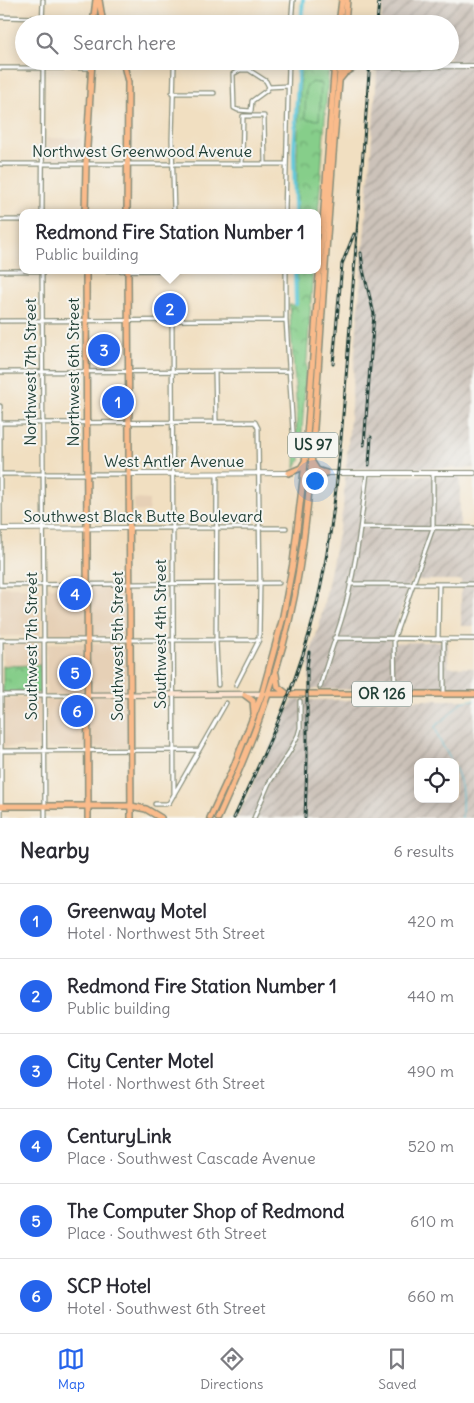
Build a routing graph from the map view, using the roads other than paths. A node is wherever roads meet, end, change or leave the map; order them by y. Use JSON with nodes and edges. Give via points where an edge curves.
{"nodes":[{"id":1,"x":42,"y":0,"type":"edge"},
{"id":2,"x":98,"y":0,"type":"edge"},
{"id":3,"x":292,"y":0,"type":"edge"},
{"id":4,"x":342,"y":0,"type":"edge"},
{"id":5,"x":347,"y":0,"type":"edge"},
{"id":6,"x":42,"y":15,"type":"edge"},
{"id":7,"x":95,"y":15,"type":"edge"},
{"id":8,"x":101,"y":15,"type":"edge"},
{"id":9,"x":291,"y":15,"type":"edge"},
{"id":10,"x":340,"y":15,"type":"edge"},
{"id":11,"x":346,"y":15,"type":"edge"},
{"id":12,"x":0,"y":18,"type":"edge"},
{"id":13,"x":15,"y":18,"type":"edge"},
{"id":14,"x":459,"y":66,"type":"edge"},
{"id":15,"x":474,"y":66,"type":"edge"},
{"id":16,"x":0,"y":68,"type":"edge"},
{"id":17,"x":15,"y":68,"type":"edge"},
{"id":18,"x":43,"y":70,"type":"edge"},
{"id":19,"x":92,"y":70,"type":"edge"},
{"id":20,"x":125,"y":70,"type":"edge"},
{"id":21,"x":174,"y":70,"type":"edge"},
{"id":22,"x":289,"y":70,"type":"edge"},
{"id":23,"x":334,"y":70,"type":"edge"},
{"id":24,"x":340,"y":70,"type":"edge"},
{"id":25,"x":349,"y":70,"type":"edge"},
{"id":26,"x":339,"y":80,"type":"junction"},
{"id":27,"x":288,"y":86,"type":"junction"},
{"id":28,"x":269,"y":87,"type":"junction"},
{"id":29,"x":172,"y":93,"type":"junction"},
{"id":30,"x":214,"y":93,"type":"dead end"},
{"id":31,"x":0,"y":164,"type":"edge"},
{"id":32,"x":42,"y":164,"type":"junction"},
{"id":33,"x":86,"y":164,"type":"junction"},
{"id":34,"x":127,"y":164,"type":"junction"},
{"id":35,"x":172,"y":164,"type":"junction"},
{"id":36,"x":242,"y":164,"type":"junction"},
{"id":37,"x":265,"y":164,"type":"junction"},
{"id":38,"x":285,"y":164,"type":"junction"},
{"id":39,"x":42,"y":209,"type":"edge"},
{"id":40,"x":85,"y":209,"type":"edge"},
{"id":41,"x":127,"y":209,"type":"edge"},
{"id":42,"x":174,"y":209,"type":"edge"},
{"id":43,"x":285,"y":209,"type":"edge"},
{"id":44,"x":0,"y":220,"type":"edge"},
{"id":45,"x":19,"y":220,"type":"edge"},
{"id":46,"x":321,"y":249,"type":"edge"},
{"id":47,"x":0,"y":271,"type":"edge"},
{"id":48,"x":19,"y":271,"type":"edge"},
{"id":49,"x":42,"y":274,"type":"edge"},
{"id":50,"x":86,"y":274,"type":"edge"},
{"id":51,"x":128,"y":274,"type":"edge"},
{"id":52,"x":286,"y":274,"type":"edge"},
{"id":53,"x":319,"y":274,"type":"edge"},
{"id":54,"x":286,"y":320,"type":"junction"},
{"id":55,"x":0,"y":321,"type":"edge"},
{"id":56,"x":43,"y":321,"type":"junction"},
{"id":57,"x":86,"y":321,"type":"junction"},
{"id":58,"x":128,"y":321,"type":"junction"},
{"id":59,"x":172,"y":321,"type":"junction"},
{"id":60,"x":128,"y":371,"type":"junction"},
{"id":61,"x":290,"y":371,"type":"junction"},
{"id":62,"x":0,"y":372,"type":"edge"},
{"id":63,"x":43,"y":372,"type":"junction"},
{"id":64,"x":87,"y":372,"type":"junction"},
{"id":65,"x":172,"y":372,"type":"junction"},
{"id":66,"x":215,"y":372,"type":"junction"},
{"id":67,"x":0,"y":406,"type":"edge"},
{"id":68,"x":172,"y":421,"type":"junction"},
{"id":69,"x":86,"y":422,"type":"junction"},
{"id":70,"x":216,"y":422,"type":"junction"},
{"id":71,"x":0,"y":423,"type":"edge"},
{"id":72,"x":43,"y":423,"type":"junction"},
{"id":73,"x":129,"y":423,"type":"junction"},
{"id":74,"x":294,"y":448,"type":"dead end"},
{"id":75,"x":312,"y":461,"type":"junction"},
{"id":76,"x":305,"y":463,"type":"junction"},
{"id":77,"x":367,"y":472,"type":"junction"},
{"id":78,"x":174,"y":473,"type":"junction"},
{"id":79,"x":258,"y":473,"type":"junction"},
{"id":80,"x":289,"y":473,"type":"junction"},
{"id":81,"x":326,"y":473,"type":"junction"},
{"id":82,"x":432,"y":473,"type":"junction"},
{"id":83,"x":474,"y":473,"type":"edge"},
{"id":84,"x":0,"y":474,"type":"edge"},
{"id":85,"x":43,"y":474,"type":"junction"},
{"id":86,"x":86,"y":474,"type":"junction"},
{"id":87,"x":129,"y":474,"type":"junction"},
{"id":88,"x":217,"y":474,"type":"junction"},
{"id":89,"x":303,"y":483,"type":"junction"},
{"id":90,"x":309,"y":485,"type":"junction"},
{"id":91,"x":361,"y":527,"type":"junction"},
{"id":92,"x":86,"y":528,"type":"junction"},
{"id":93,"x":129,"y":528,"type":"junction"},
{"id":94,"x":172,"y":528,"type":"junction"},
{"id":95,"x":216,"y":528,"type":"junction"},
{"id":96,"x":258,"y":528,"type":"junction"},
{"id":97,"x":286,"y":528,"type":"dead end"},
{"id":98,"x":433,"y":528,"type":"junction"},
{"id":99,"x":474,"y":528,"type":"edge"},
{"id":100,"x":0,"y":529,"type":"edge"},
{"id":101,"x":43,"y":529,"type":"junction"},
{"id":102,"x":129,"y":584,"type":"junction"},
{"id":103,"x":172,"y":584,"type":"junction"},
{"id":104,"x":216,"y":584,"type":"junction"},
{"id":105,"x":260,"y":584,"type":"junction"},
{"id":106,"x":279,"y":584,"type":"dead end"},
{"id":107,"x":350,"y":584,"type":"junction"},
{"id":108,"x":413,"y":584,"type":"junction"},
{"id":109,"x":439,"y":584,"type":"junction"},
{"id":110,"x":474,"y":584,"type":"edge"},
{"id":111,"x":0,"y":585,"type":"edge"},
{"id":112,"x":44,"y":585,"type":"junction"},
{"id":113,"x":86,"y":585,"type":"junction"},
{"id":114,"x":334,"y":638,"type":"junction"},
{"id":115,"x":394,"y":638,"type":"junction"},
{"id":116,"x":438,"y":639,"type":"junction"},
{"id":117,"x":444,"y":639,"type":"junction"},
{"id":118,"x":474,"y":639,"type":"edge"},
{"id":119,"x":0,"y":640,"type":"edge"},
{"id":120,"x":43,"y":640,"type":"junction"},
{"id":121,"x":86,"y":640,"type":"junction"},
{"id":122,"x":130,"y":640,"type":"junction"},
{"id":123,"x":173,"y":640,"type":"junction"},
{"id":124,"x":216,"y":640,"type":"junction"},
{"id":125,"x":259,"y":640,"type":"junction"},
{"id":126,"x":276,"y":672,"type":"junction"},
{"id":127,"x":218,"y":685,"type":"dead end"},
{"id":128,"x":236,"y":685,"type":"dead end"},
{"id":129,"x":320,"y":687,"type":"dead end"},
{"id":130,"x":444,"y":693,"type":"junction"},
{"id":131,"x":262,"y":694,"type":"junction"},
{"id":132,"x":268,"y":694,"type":"junction"},
{"id":133,"x":288,"y":694,"type":"junction"},
{"id":134,"x":395,"y":694,"type":"junction"},
{"id":135,"x":474,"y":694,"type":"edge"},
{"id":136,"x":0,"y":695,"type":"edge"},
{"id":137,"x":44,"y":695,"type":"junction"},
{"id":138,"x":88,"y":695,"type":"junction"},
{"id":139,"x":130,"y":695,"type":"junction"},
{"id":140,"x":173,"y":695,"type":"junction"},
{"id":141,"x":245,"y":695,"type":"junction"},
{"id":142,"x":300,"y":701,"type":"dead end"},
{"id":143,"x":226,"y":703,"type":"dead end"},
{"id":144,"x":254,"y":714,"type":"junction"},
{"id":145,"x":0,"y":750,"type":"edge"},
{"id":146,"x":44,"y":750,"type":"junction"},
{"id":147,"x":88,"y":750,"type":"junction"},
{"id":148,"x":131,"y":750,"type":"junction"},
{"id":149,"x":174,"y":750,"type":"junction"},
{"id":150,"x":199,"y":750,"type":"junction"},
{"id":151,"x":174,"y":795,"type":"junction"},
{"id":152,"x":155,"y":804,"type":"dead end"},
{"id":153,"x":0,"y":806,"type":"edge"},
{"id":154,"x":45,"y":806,"type":"junction"},
{"id":155,"x":88,"y":806,"type":"junction"},
{"id":156,"x":131,"y":806,"type":"junction"},
{"id":157,"x":1,"y":818,"type":"edge"},
{"id":158,"x":45,"y":818,"type":"edge"},
{"id":159,"x":88,"y":818,"type":"edge"},
{"id":160,"x":131,"y":818,"type":"edge"},
{"id":161,"x":161,"y":818,"type":"edge"},
{"id":162,"x":210,"y":818,"type":"edge"},
{"id":163,"x":218,"y":818,"type":"edge"},
{"id":164,"x":254,"y":818,"type":"edge"}],
"edges":[{"from":1,"to":6,"type":"street"},
{"from":2,"to":7,"type":"main road"},
{"from":2,"to":8,"type":"main road"},
{"from":3,"to":9,"type":"street"},
{"from":4,"to":10,"type":"main road"},
{"from":5,"to":11,"type":"main road"},
{"from":12,"to":13,"type":"street"},
{"from":14,"to":15,"type":"street"},
{"from":16,"to":17,"type":"street"},
{"from":18,"to":32,"type":"street"},
{"from":19,"to":33,"type":"main road"},
{"from":20,"to":34,"type":"main road","via":[[128,82]]},
{"from":21,"to":29,"type":"street"},
{"from":22,"to":27,"type":"street"},
{"from":23,"to":46,"type":"main road","number":"US 97"},
{"from":24,"to":26,"type":"main road","number":"US 97"},
{"from":25,"to":26,"type":"main road"},
{"from":26,"to":75,"type":"main road","number":"US 97"},
{"from":27,"to":28,"type":"street"},
{"from":27,"to":38,"type":"street"},
{"from":28,"to":28,"type":"street","via":[[249,70],[235,72],[234,108],[251,111],[252,100]]},
{"from":29,"to":30,"type":"street"},
{"from":29,"to":35,"type":"street"},
{"from":31,"to":32,"type":"street","name":"Northwest Greenwood Avenue"},
{"from":32,"to":33,"type":"street","name":"Northwest Greenwood Avenue"},
{"from":32,"to":39,"type":"street"},
{"from":33,"to":34,"type":"street","name":"Northwest Greenwood Avenue"},
{"from":33,"to":40,"type":"main road"},
{"from":34,"to":35,"type":"street","name":"Northwest Greenwood Avenue"},
{"from":34,"to":41,"type":"main road"},
{"from":35,"to":36,"type":"street","name":"Northwest Greenwood Avenue"},
{"from":35,"to":42,"type":"street"},
{"from":36,"to":37,"type":"street","name":"Northwest Greenwood Avenue"},
{"from":36,"to":37,"type":"street","via":[[243,116],[264,116]]},
{"from":37,"to":38,"type":"street","name":"Northwest Greenwood Avenue"},
{"from":38,"to":43,"type":"street"},
{"from":44,"to":45,"type":"street"},
{"from":47,"to":48,"type":"street"},
{"from":49,"to":56,"type":"street","name":"Northwest 7th Street"},
{"from":50,"to":57,"type":"main road","name":"Northwest 6th Street"},
{"from":51,"to":58,"type":"main road","name":"Southwest 5th Street"},
{"from":52,"to":54,"type":"street"},
{"from":53,"to":76,"type":"main road","number":"US 97"},
{"from":54,"to":59,"type":"street"},
{"from":54,"to":61,"type":"street"},
{"from":55,"to":56,"type":"street"},
{"from":56,"to":57,"type":"street"},
{"from":56,"to":63,"type":"street","name":"Northwest 7th Street"},
{"from":57,"to":58,"type":"street"},
{"from":57,"to":64,"type":"main road","name":"Northwest 6th Street"},
{"from":58,"to":59,"type":"street"},
{"from":58,"to":60,"type":"main road","name":"Southwest 5th Street"},
{"from":59,"to":65,"type":"street","name":"Southwest 4th Street"},
{"from":60,"to":64,"type":"street"},
{"from":60,"to":65,"type":"street"},
{"from":60,"to":73,"type":"main road","name":"Southwest 5th Street"},
{"from":61,"to":66,"type":"street"},
{"from":61,"to":74,"type":"street"},
{"from":62,"to":63,"type":"street"},
{"from":63,"to":64,"type":"street"},
{"from":63,"to":72,"type":"street","name":"Northwest 7th Street"},
{"from":64,"to":69,"type":"main road","name":"Northwest 6th Street"},
{"from":65,"to":66,"type":"street"},
{"from":65,"to":68,"type":"street","name":"Southwest 4th Street"},
{"from":66,"to":70,"type":"street"},
{"from":67,"to":71,"type":"street"},
{"from":68,"to":70,"type":"street"},
{"from":68,"to":73,"type":"street"},
{"from":68,"to":78,"type":"street","name":"Southwest 4th Street"},
{"from":69,"to":72,"type":"street"},
{"from":69,"to":73,"type":"street"},
{"from":69,"to":86,"type":"main road","name":"Northwest 6th Street"},
{"from":70,"to":79,"type":"street","via":[[255,422],[258,428]]},
{"from":71,"to":72,"type":"street"},
{"from":71,"to":84,"type":"street"},
{"from":72,"to":85,"type":"street","name":"Northwest 7th Street"},
{"from":73,"to":87,"type":"main road","name":"Southwest 5th Street"},
{"from":75,"to":81,"type":"main road","via":[[317,470]]},
{"from":75,"to":90,"type":"main road","number":"US 97"},
{"from":76,"to":80,"type":"main road"},
{"from":76,"to":89,"type":"main road","number":"US 97"},
{"from":77,"to":81,"type":"street"},
{"from":77,"to":82,"type":"street"},
{"from":77,"to":91,"type":"street"},
{"from":78,"to":87,"type":"street","name":"West Antler Avenue"},
{"from":78,"to":88,"type":"street","name":"West Antler Avenue"},
{"from":78,"to":94,"type":"street","name":"Southwest 4th Street"},
{"from":79,"to":80,"type":"street","name":"West Antler Avenue"},
{"from":79,"to":88,"type":"street","name":"West Antler Avenue"},
{"from":79,"to":96,"type":"street"},
{"from":80,"to":89,"type":"main road","via":[[297,475]]},
{"from":81,"to":90,"type":"main road"},
{"from":82,"to":83,"type":"street"},
{"from":82,"to":98,"type":"street"},
{"from":84,"to":85,"type":"street","name":"West Antler Avenue"},
{"from":84,"to":100,"type":"street"},
{"from":85,"to":86,"type":"street","name":"West Antler Avenue"},
{"from":85,"to":101,"type":"street","name":"Southwest 7th Street"},
{"from":86,"to":87,"type":"street","name":"West Antler Avenue"},
{"from":86,"to":92,"type":"main road","name":"Northwest 6th Street"},
{"from":87,"to":93,"type":"main road","name":"Southwest 5th Street"},
{"from":88,"to":95,"type":"street"},
{"from":89,"to":131,"type":"main road","number":"US 97","via":[[288,595]]},
{"from":90,"to":126,"type":"main road","number":"US 97","via":[[303,546]]},
{"from":91,"to":98,"type":"street"},
{"from":91,"to":107,"type":"street"},
{"from":92,"to":93,"type":"street","name":"Southwest Black Butte Boulevard"},
{"from":92,"to":101,"type":"street","name":"Southwest Black Butte Boulevard"},
{"from":92,"to":113,"type":"main road","name":"Northwest 6th Street"},
{"from":93,"to":94,"type":"street","name":"Southwest Black Butte Boulevard"},
{"from":93,"to":102,"type":"main road","name":"Southwest 5th Street"},
{"from":94,"to":95,"type":"street","name":"Southwest Black Butte Boulevard"},
{"from":94,"to":103,"type":"street","name":"Southwest 4th Street"},
{"from":95,"to":96,"type":"street","name":"Southwest Black Butte Boulevard"},
{"from":95,"to":104,"type":"street"},
{"from":96,"to":97,"type":"street","name":"Southwest Black Butte Boulevard"},
{"from":96,"to":105,"type":"street"},
{"from":98,"to":99,"type":"street"},
{"from":98,"to":108,"type":"street"},
{"from":100,"to":101,"type":"street","name":"Southwest Black Butte Boulevard"},
{"from":100,"to":111,"type":"street"},
{"from":101,"to":112,"type":"street","name":"Southwest 7th Street"},
{"from":102,"to":103,"type":"street"},
{"from":102,"to":113,"type":"street"},
{"from":102,"to":122,"type":"main road","name":"Southwest 5th Street"},
{"from":103,"to":104,"type":"street"},
{"from":103,"to":123,"type":"street","name":"Southwest 4th Street"},
{"from":104,"to":105,"type":"street"},
{"from":104,"to":124,"type":"street"},
{"from":105,"to":106,"type":"street"},
{"from":105,"to":125,"type":"street"},
{"from":107,"to":108,"type":"street"},
{"from":107,"to":114,"type":"street"},
{"from":108,"to":109,"type":"street"},
{"from":108,"to":115,"type":"street"},
{"from":109,"to":110,"type":"street"},
{"from":109,"to":116,"type":"street"},
{"from":111,"to":112,"type":"street"},
{"from":112,"to":113,"type":"street"},
{"from":112,"to":120,"type":"street","name":"Southwest 7th Street"},
{"from":113,"to":121,"type":"main road","name":"Northwest 6th Street"},
{"from":114,"to":115,"type":"street"},
{"from":114,"to":129,"type":"street"},
{"from":115,"to":116,"type":"street"},
{"from":115,"to":134,"type":"street"},
{"from":116,"to":117,"type":"street"},
{"from":117,"to":118,"type":"street"},
{"from":117,"to":130,"type":"street"},
{"from":119,"to":120,"type":"street"},
{"from":119,"to":136,"type":"street"},
{"from":120,"to":121,"type":"street"},
{"from":120,"to":137,"type":"street","name":"Southwest 7th Street"},
{"from":121,"to":122,"type":"street"},
{"from":121,"to":138,"type":"main road","name":"Northwest 6th Street"},
{"from":122,"to":123,"type":"street"},
{"from":122,"to":139,"type":"main road","name":"Southwest 5th Street"},
{"from":123,"to":124,"type":"street"},
{"from":123,"to":140,"type":"street","name":"Southwest 4th Street"},
{"from":124,"to":125,"type":"street"},
{"from":124,"to":127,"type":"street"},
{"from":125,"to":128,"type":"street"},
{"from":126,"to":132,"type":"main road","number":"US 97"},
{"from":126,"to":133,"type":"main road","via":[[278,687]]},
{"from":130,"to":134,"type":"main road","number":"OR 126"},
{"from":130,"to":135,"type":"main road","number":"OR 126"},
{"from":131,"to":132,"type":"main road","number":"OR 126"},
{"from":131,"to":141,"type":"main road"},
{"from":131,"to":144,"type":"main road","number":"US 97"},
{"from":132,"to":133,"type":"main road","number":"OR 126"},
{"from":132,"to":163,"type":"main road","number":"US 97"},
{"from":133,"to":134,"type":"main road","number":"OR 126"},
{"from":136,"to":137,"type":"street"},
{"from":136,"to":145,"type":"street"},
{"from":137,"to":138,"type":"street"},
{"from":137,"to":146,"type":"street","name":"Southwest 7th Street"},
{"from":138,"to":139,"type":"main road"},
{"from":138,"to":147,"type":"main road","name":"Northwest 6th Street"},
{"from":139,"to":140,"type":"main road"},
{"from":139,"to":148,"type":"main road","name":"Southwest 5th Street"},
{"from":140,"to":141,"type":"main road"},
{"from":140,"to":149,"type":"street","name":"Southwest 4th Street"},
{"from":141,"to":144,"type":"main road","via":[[252,701]]},
{"from":142,"to":164,"type":"street","via":[[298,736],[269,783]]},
{"from":143,"to":150,"type":"street"},
{"from":144,"to":162,"type":"main road","number":"US 97"},
{"from":145,"to":146,"type":"street"},
{"from":145,"to":153,"type":"street"},
{"from":146,"to":147,"type":"street"},
{"from":146,"to":154,"type":"street","name":"Southwest 7th Street"},
{"from":147,"to":148,"type":"street"},
{"from":147,"to":155,"type":"main road","name":"Northwest 6th Street"},
{"from":148,"to":149,"type":"street"},
{"from":148,"to":156,"type":"main road","name":"Southwest 5th Street"},
{"from":149,"to":150,"type":"street"},
{"from":149,"to":151,"type":"street","name":"Southwest 4th Street"},
{"from":150,"to":151,"type":"street"},
{"from":151,"to":152,"type":"street","via":[[169,803]]},
{"from":153,"to":154,"type":"main road"},
{"from":153,"to":157,"type":"street"},
{"from":154,"to":155,"type":"main road"},
{"from":154,"to":158,"type":"street","name":"Southwest 7th Street"},
{"from":155,"to":156,"type":"main road"},
{"from":155,"to":159,"type":"main road","name":"Northwest 6th Street"},
{"from":156,"to":160,"type":"main road","name":"Southwest 5th Street"},
{"from":156,"to":161,"type":"main road","via":[[146,809]]}]}
